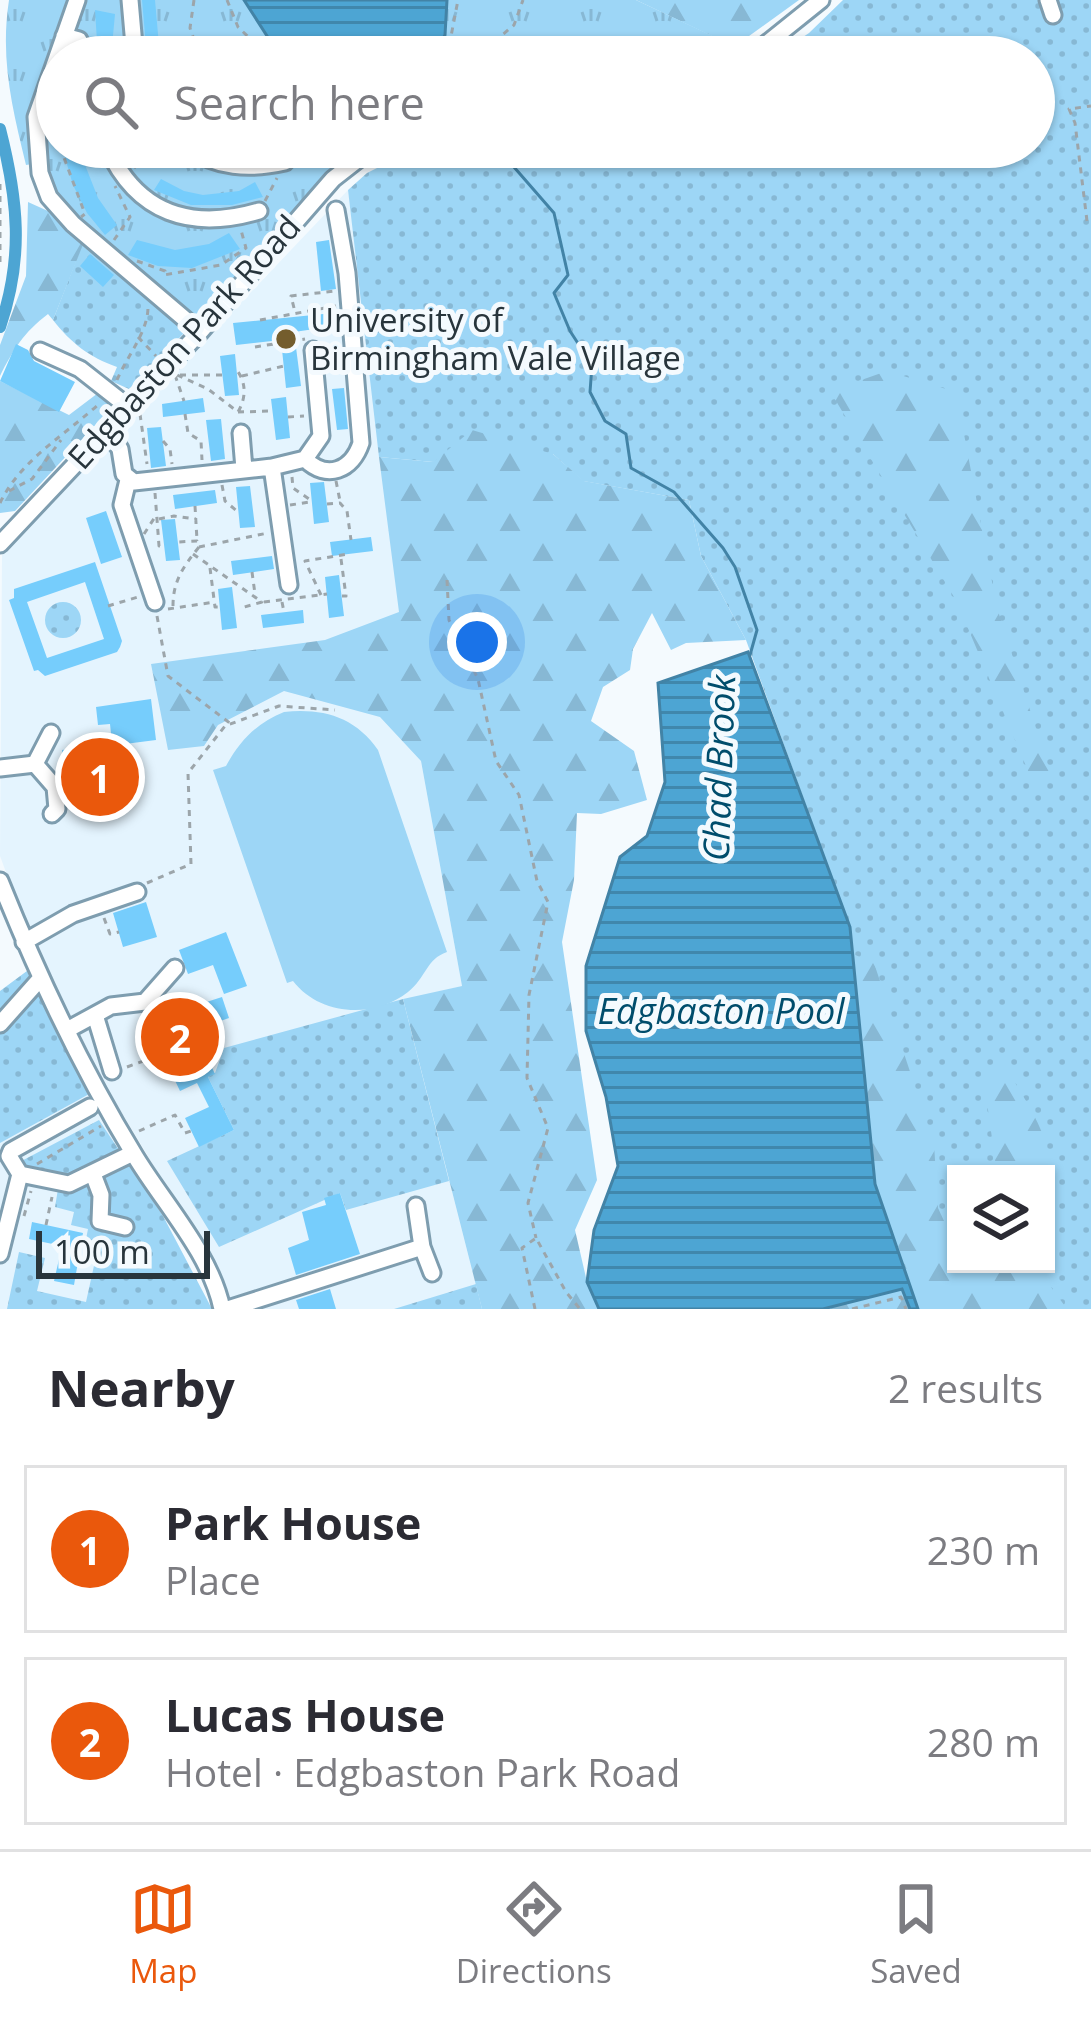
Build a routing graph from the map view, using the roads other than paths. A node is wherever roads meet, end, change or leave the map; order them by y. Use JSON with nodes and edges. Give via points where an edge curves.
{"nodes":[{"id":1,"x":77,"y":0,"type":"edge"},
{"id":2,"x":130,"y":0,"type":"edge"},
{"id":3,"x":821,"y":0,"type":"edge"},
{"id":4,"x":64,"y":36,"type":"edge"},
{"id":5,"x":133,"y":36,"type":"edge"},
{"id":6,"x":776,"y":36,"type":"edge"},
{"id":7,"x":40,"y":168,"type":"edge"},
{"id":8,"x":119,"y":168,"type":"edge"},
{"id":9,"x":346,"y":168,"type":"edge"},
{"id":10,"x":260,"y":211,"type":"road end"},
{"id":11,"x":336,"y":211,"type":"dead end"},
{"id":12,"x":200,"y":332,"type":"junction"},
{"id":13,"x":313,"y":344,"type":"road end"},
{"id":14,"x":40,"y":351,"type":"dead end"},
{"id":15,"x":134,"y":409,"type":"junction"},
{"id":16,"x":106,"y":429,"type":"junction"},
{"id":17,"x":241,"y":434,"type":"dead end"},
{"id":18,"x":298,"y":461,"type":"junction"},
{"id":19,"x":272,"y":467,"type":"junction"},
{"id":20,"x":244,"y":469,"type":"junction"},
{"id":21,"x":128,"y":480,"type":"junction"},
{"id":22,"x":3,"y":535,"type":"edge"},
{"id":23,"x":285,"y":592,"type":"road end"},
{"id":24,"x":151,"y":609,"type":"road end"},
{"id":25,"x":51,"y":734,"type":"dead end"},
{"id":26,"x":35,"y":764,"type":"junction"},
{"id":27,"x":0,"y":768,"type":"edge"},
{"id":28,"x":52,"y":814,"type":"dead end"},
{"id":29,"x":1,"y":887,"type":"edge"},
{"id":30,"x":137,"y":892,"type":"road end"},
{"id":31,"x":24,"y":942,"type":"junction"},
{"id":32,"x":175,"y":968,"type":"dead end"},
{"id":33,"x":40,"y":979,"type":"junction"},
{"id":34,"x":95,"y":1015,"type":"junction"},
{"id":35,"x":0,"y":1024,"type":"edge"},
{"id":36,"x":67,"y":1030,"type":"junction"},
{"id":37,"x":94,"y":1080,"type":"junction"},
{"id":38,"x":91,"y":1107,"type":"dead end"},
{"id":39,"x":132,"y":1140,"type":"junction"},
{"id":40,"x":20,"y":1174,"type":"junction"},
{"id":41,"x":93,"y":1174,"type":"junction"},
{"id":42,"x":416,"y":1206,"type":"dead end"},
{"id":43,"x":125,"y":1227,"type":"dead end"},
{"id":44,"x":422,"y":1247,"type":"junction"},
{"id":45,"x":0,"y":1253,"type":"edge"},
{"id":46,"x":432,"y":1273,"type":"dead end"},
{"id":47,"x":338,"y":1275,"type":"junction"},
{"id":48,"x":344,"y":1294,"type":"dead end"},
{"id":49,"x":225,"y":1309,"type":"edge"}],
"edges":[{"from":1,"to":4,"type":"street"},
{"from":2,"to":5,"type":"street"},
{"from":3,"to":6,"type":"street"},
{"from":7,"to":12,"type":"street","via":[[49,197],[73,224]]},
{"from":8,"to":10,"type":"street","via":[[133,192],[193,218]]},
{"from":9,"to":12,"type":"street","name":"Edgbaston Park Road"},
{"from":11,"to":18,"type":"street","via":[[362,443],[353,462],[334,471]]},
{"from":12,"to":15,"type":"street","name":"Edgbaston Park Road"},
{"from":13,"to":18,"type":"street","via":[[321,436]]},
{"from":14,"to":15,"type":"street"},
{"from":15,"to":16,"type":"street","name":"Edgbaston Park Road"},
{"from":16,"to":21,"type":"street"},
{"from":16,"to":22,"type":"street","name":"Edgbaston Park Road"},
{"from":17,"to":20,"type":"street"},
{"from":18,"to":19,"type":"street"},
{"from":19,"to":20,"type":"street"},
{"from":19,"to":23,"type":"street"},
{"from":20,"to":21,"type":"street","via":[[152,485]]},
{"from":21,"to":24,"type":"street","via":[[122,505]]},
{"from":25,"to":26,"type":"street"},
{"from":26,"to":27,"type":"street"},
{"from":26,"to":28,"type":"street","via":[[55,787]]},
{"from":29,"to":31,"type":"street"},
{"from":30,"to":31,"type":"street"},
{"from":31,"to":33,"type":"street"},
{"from":32,"to":34,"type":"street","via":[[145,1002]]},
{"from":33,"to":35,"type":"street"},
{"from":33,"to":36,"type":"street"},
{"from":34,"to":36,"type":"street"},
{"from":34,"to":37,"type":"street","via":[[114,1072]]},
{"from":36,"to":37,"type":"street"},
{"from":37,"to":39,"type":"street"},
{"from":38,"to":40,"type":"street","via":[[11,1151]]},
{"from":39,"to":41,"type":"street"},
{"from":39,"to":49,"type":"street"},
{"from":40,"to":41,"type":"street","via":[[69,1184]]},
{"from":40,"to":45,"type":"street"},
{"from":41,"to":43,"type":"street","via":[[100,1221]]},
{"from":42,"to":44,"type":"street"},
{"from":44,"to":46,"type":"street"},
{"from":44,"to":47,"type":"street"},
{"from":47,"to":48,"type":"street"},
{"from":47,"to":49,"type":"street"}]}
